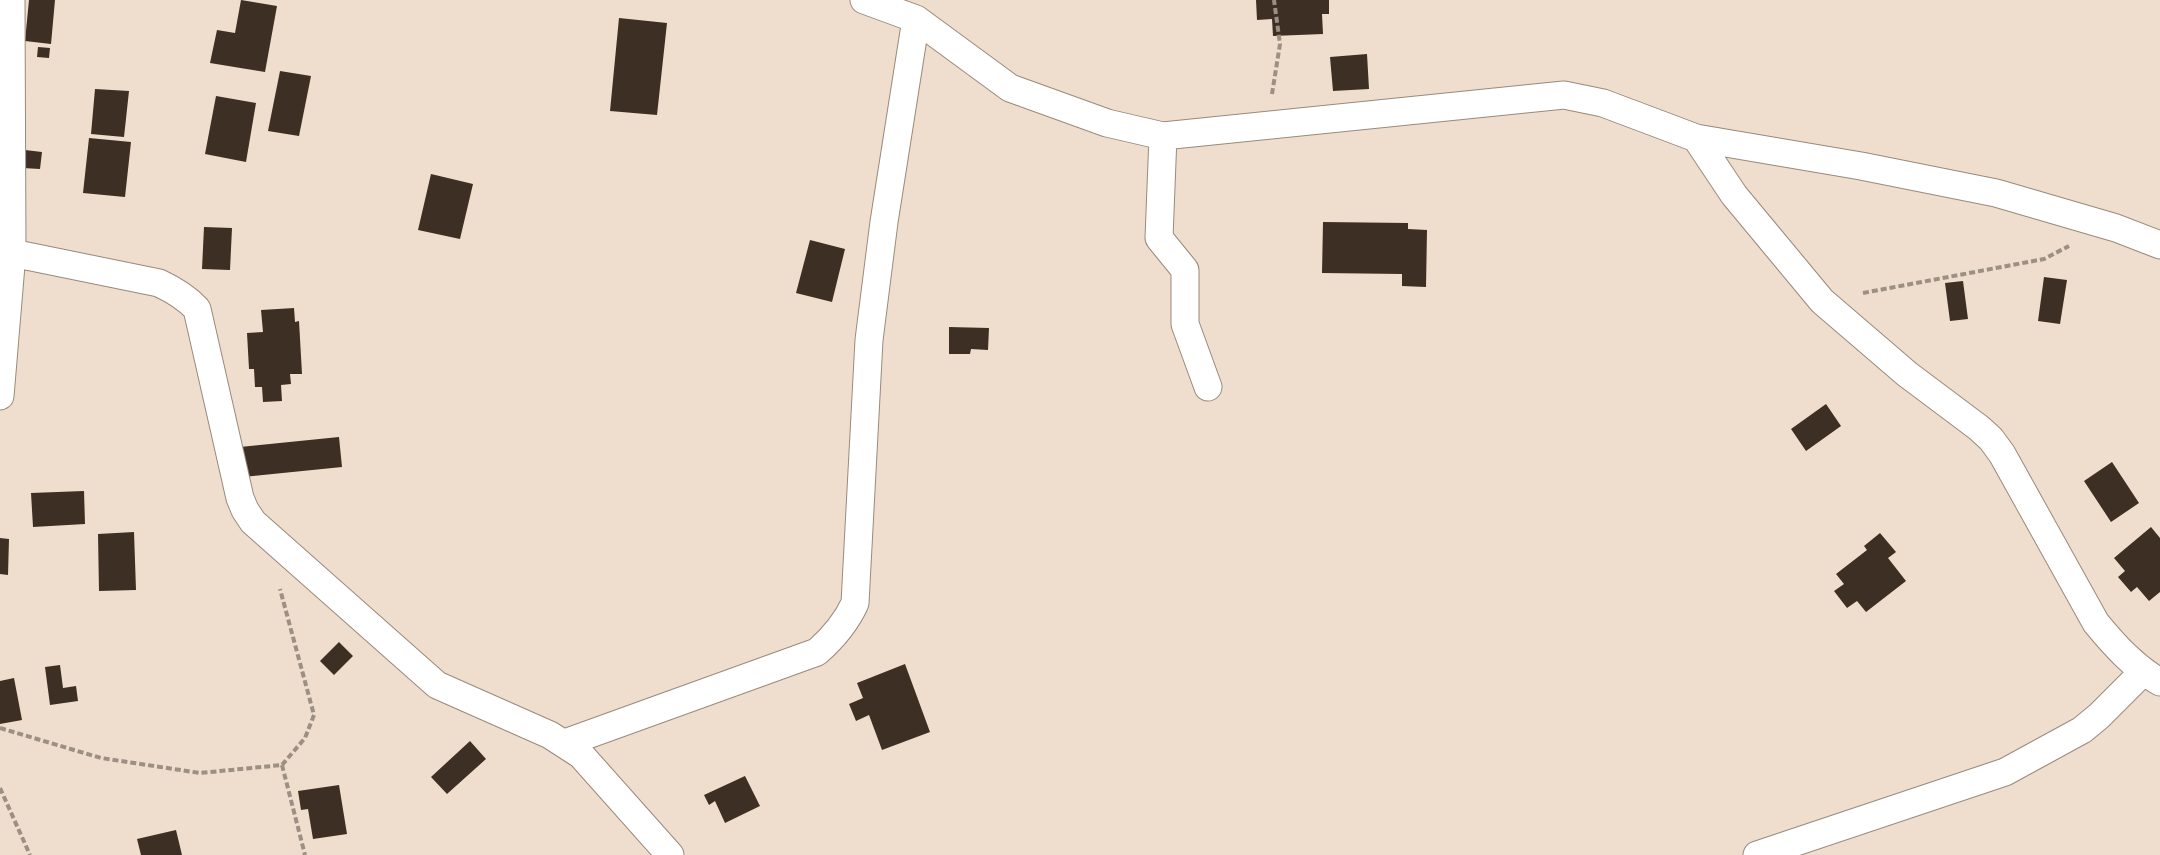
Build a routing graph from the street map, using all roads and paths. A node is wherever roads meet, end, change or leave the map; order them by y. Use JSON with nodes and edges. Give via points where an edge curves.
{"nodes":[{"id":1,"x":11,"y":0,"type":"edge"},
{"id":2,"x":864,"y":0,"type":"edge"},
{"id":3,"x":1274,"y":0,"type":"edge"},
{"id":4,"x":916,"y":19,"type":"junction"},
{"id":5,"x":1266,"y":127,"type":"junction"},
{"id":6,"x":1163,"y":136,"type":"junction"},
{"id":7,"x":1696,"y":138,"type":"junction"},
{"id":8,"x":2101,"y":224,"type":"junction"},
{"id":9,"x":2160,"y":245,"type":"edge"},
{"id":10,"x":12,"y":254,"type":"junction"},
{"id":11,"x":1822,"y":301,"type":"junction"},
{"id":12,"x":1208,"y":387,"type":"dead end"},
{"id":13,"x":0,"y":396,"type":"edge"},
{"id":14,"x":265,"y":533,"type":"junction"},
{"id":15,"x":2151,"y":677,"type":"edge"},
{"id":16,"x":0,"y":728,"type":"edge"},
{"id":17,"x":565,"y":743,"type":"junction"},
{"id":18,"x":282,"y":765,"type":"junction"},
{"id":19,"x":0,"y":788,"type":"edge"},
{"id":20,"x":30,"y":855,"type":"edge"},
{"id":21,"x":305,"y":855,"type":"edge"},
{"id":22,"x":670,"y":855,"type":"edge"},
{"id":23,"x":1757,"y":855,"type":"edge"}],
"edges":[{"from":1,"to":10,"type":"street"},
{"from":2,"to":4,"type":"street"},
{"from":3,"to":5,"type":"path","via":[[1280,44]]},
{"from":4,"to":6,"type":"street","via":[[1010,88],[1107,123]]},
{"from":4,"to":17,"type":"street","via":[[869,340],[855,603],[846,622],[817,652]]},
{"from":5,"to":6,"type":"street"},
{"from":5,"to":7,"type":"street","via":[[1564,95],[1603,103]]},
{"from":6,"to":12,"type":"street","via":[[1159,238],[1185,270],[1185,324]]},
{"from":7,"to":8,"type":"street","via":[[1996,193]]},
{"from":7,"to":11,"type":"street","via":[[1734,195]]},
{"from":8,"to":9,"type":"street"},
{"from":8,"to":11,"type":"path","via":[[2044,259]]},
{"from":10,"to":13,"type":"street"},
{"from":10,"to":14,"type":"street","via":[[159,283],[178,292],[197,309],[240,498],[249,516]]},
{"from":11,"to":15,"type":"street","via":[[1906,374],[1991,439],[2096,623],[2115,647]]},
{"from":14,"to":17,"type":"street","via":[[437,685]]},
{"from":14,"to":18,"type":"path","via":[[314,715],[305,738]]},
{"from":15,"to":23,"type":"street","via":[[2082,730],[2006,772]]},
{"from":16,"to":18,"type":"path","via":[[101,759],[200,772]]},
{"from":17,"to":22,"type":"street","via":[[581,755]]},
{"from":18,"to":21,"type":"path"},
{"from":19,"to":20,"type":"path"}]}
